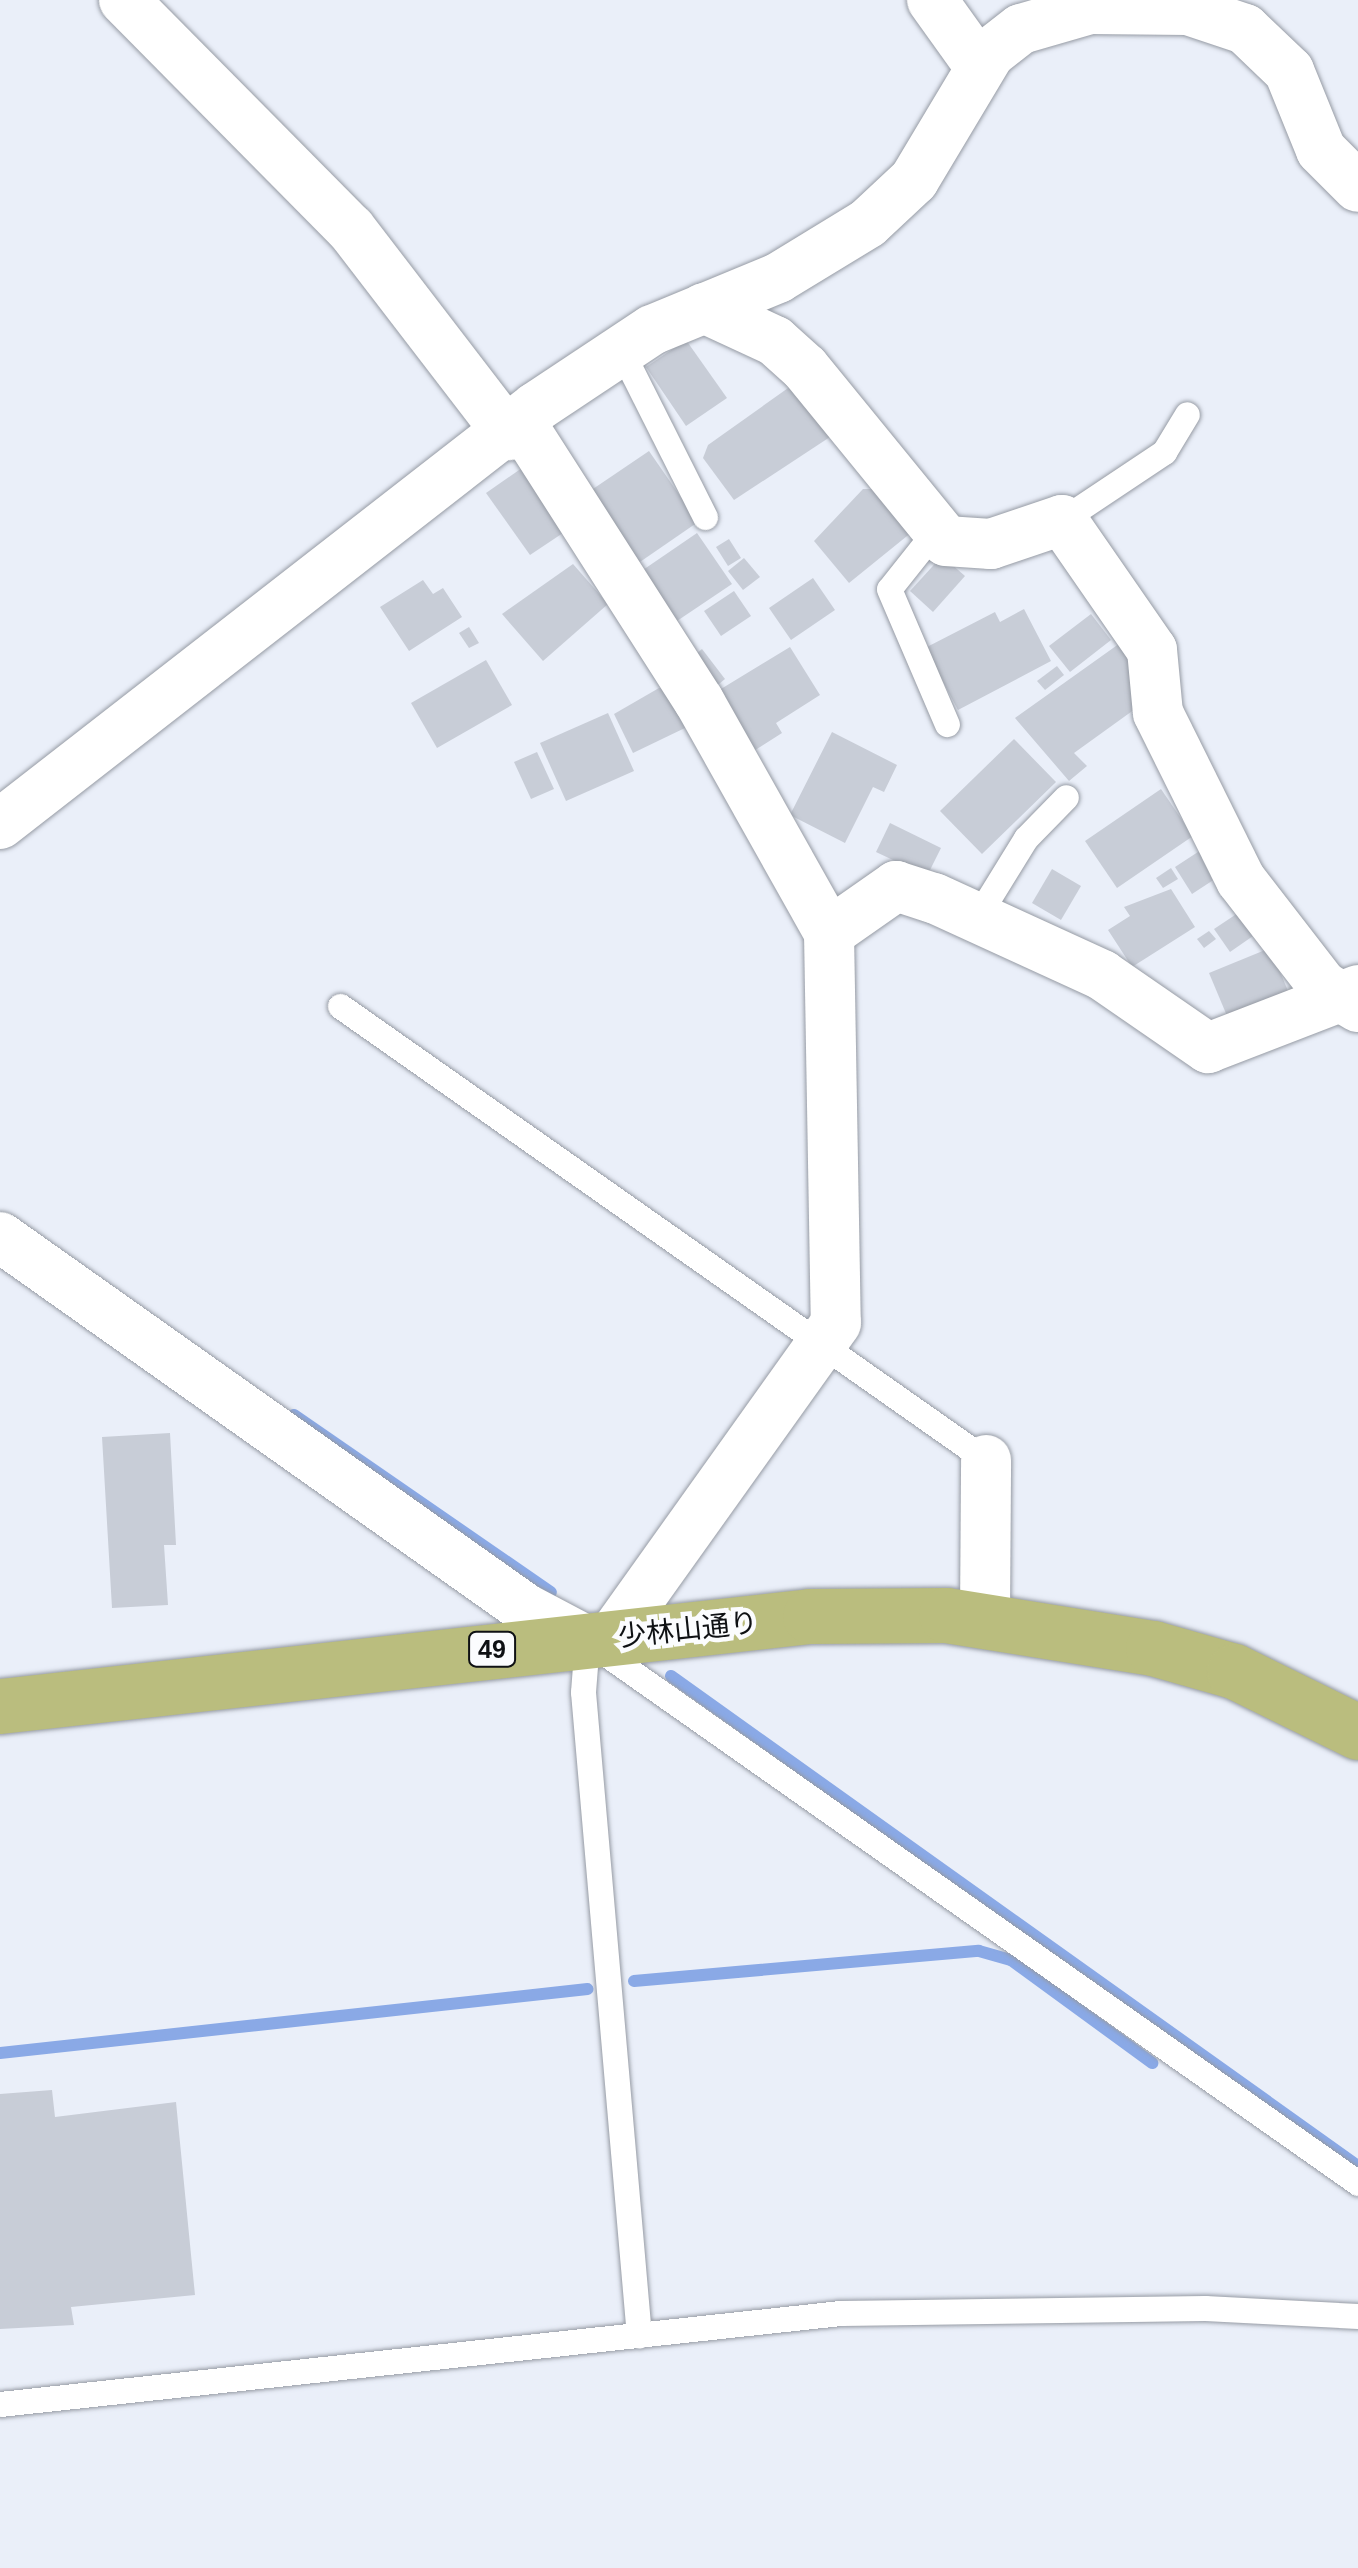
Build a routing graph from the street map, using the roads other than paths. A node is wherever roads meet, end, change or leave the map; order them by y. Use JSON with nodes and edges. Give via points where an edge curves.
{"nodes":[{"id":1,"x":124,"y":0,"type":"edge"},
{"id":2,"x":932,"y":0,"type":"edge"},
{"id":3,"x":980,"y":68,"type":"junction"},
{"id":4,"x":1358,"y":187,"type":"edge"},
{"id":5,"x":704,"y":308,"type":"junction"},
{"id":6,"x":621,"y":350,"type":"junction"},
{"id":7,"x":1186,"y":414,"type":"dead end"},
{"id":8,"x":515,"y":429,"type":"junction"},
{"id":9,"x":705,"y":517,"type":"dead end"},
{"id":10,"x":1062,"y":520,"type":"junction"},
{"id":11,"x":936,"y":530,"type":"junction"},
{"id":12,"x":947,"y":724,"type":"dead end"},
{"id":13,"x":1066,"y":797,"type":"dead end"},
{"id":14,"x":0,"y":824,"type":"edge"},
{"id":15,"x":978,"y":914,"type":"junction"},
{"id":16,"x":829,"y":933,"type":"junction"},
{"id":17,"x":1353,"y":998,"type":"edge"},
{"id":18,"x":340,"y":1006,"type":"dead end"},
{"id":19,"x":0,"y":1237,"type":"edge"},
{"id":20,"x":825,"y":1343,"type":"junction"},
{"id":21,"x":986,"y":1460,"type":"joint"},
{"id":22,"x":985,"y":1616,"type":"junction"},
{"id":23,"x":600,"y":1640,"type":"junction"},
{"id":24,"x":0,"y":1706,"type":"edge"},
{"id":25,"x":1358,"y":1732,"type":"edge"},
{"id":26,"x":1358,"y":2184,"type":"edge"},
{"id":27,"x":1358,"y":2316,"type":"edge"},
{"id":28,"x":639,"y":2336,"type":"junction"},
{"id":29,"x":0,"y":2404,"type":"edge"}],
"edges":[{"from":1,"to":8,"type":"street","via":[[351,229]]},
{"from":2,"to":3,"type":"street"},
{"from":3,"to":4,"type":"street","via":[[1022,29],[1074,11],[1217,16],[1289,71],[1321,150]]},
{"from":3,"to":5,"type":"street","via":[[941,141],[893,201],[808,262]]},
{"from":5,"to":6,"type":"street"},
{"from":5,"to":11,"type":"street","via":[[774,341],[805,368]]},
{"from":6,"to":8,"type":"street"},
{"from":6,"to":9,"type":"lane"},
{"from":7,"to":10,"type":"lane","via":[[1164,452]]},
{"from":8,"to":14,"type":"street"},
{"from":8,"to":16,"type":"street","via":[[698,701]]},
{"from":10,"to":11,"type":"street","via":[[991,544],[946,541]]},
{"from":10,"to":17,"type":"street","via":[[1152,650],[1158,713],[1241,880],[1323,986]]},
{"from":11,"to":12,"type":"lane","via":[[889,589]]},
{"from":13,"to":15,"type":"lane","via":[[1026,838]]},
{"from":15,"to":16,"type":"street","via":[[896,886]]},
{"from":15,"to":17,"type":"street","via":[[1102,975],[1208,1048]]},
{"from":16,"to":20,"type":"street","via":[[836,1324]]},
{"from":18,"to":20,"type":"lane"},
{"from":19,"to":23,"type":"street","via":[[526,1609]]},
{"from":20,"to":21,"type":"lane"},
{"from":20,"to":23,"type":"street"},
{"from":21,"to":22,"type":"street"},
{"from":22,"to":23,"type":"main road","name":"少林山通り","number":"49","via":[[810,1616]]},
{"from":22,"to":25,"type":"main road","name":"少林山通り","number":"49","via":[[1234,1671]]},
{"from":23,"to":24,"type":"main road","name":"少林山通り","number":"49"},
{"from":23,"to":26,"type":"lane"},
{"from":23,"to":28,"type":"lane","via":[[583,1692]]},
{"from":27,"to":28,"type":"lane","via":[[931,2310]]},
{"from":28,"to":29,"type":"lane"}]}
